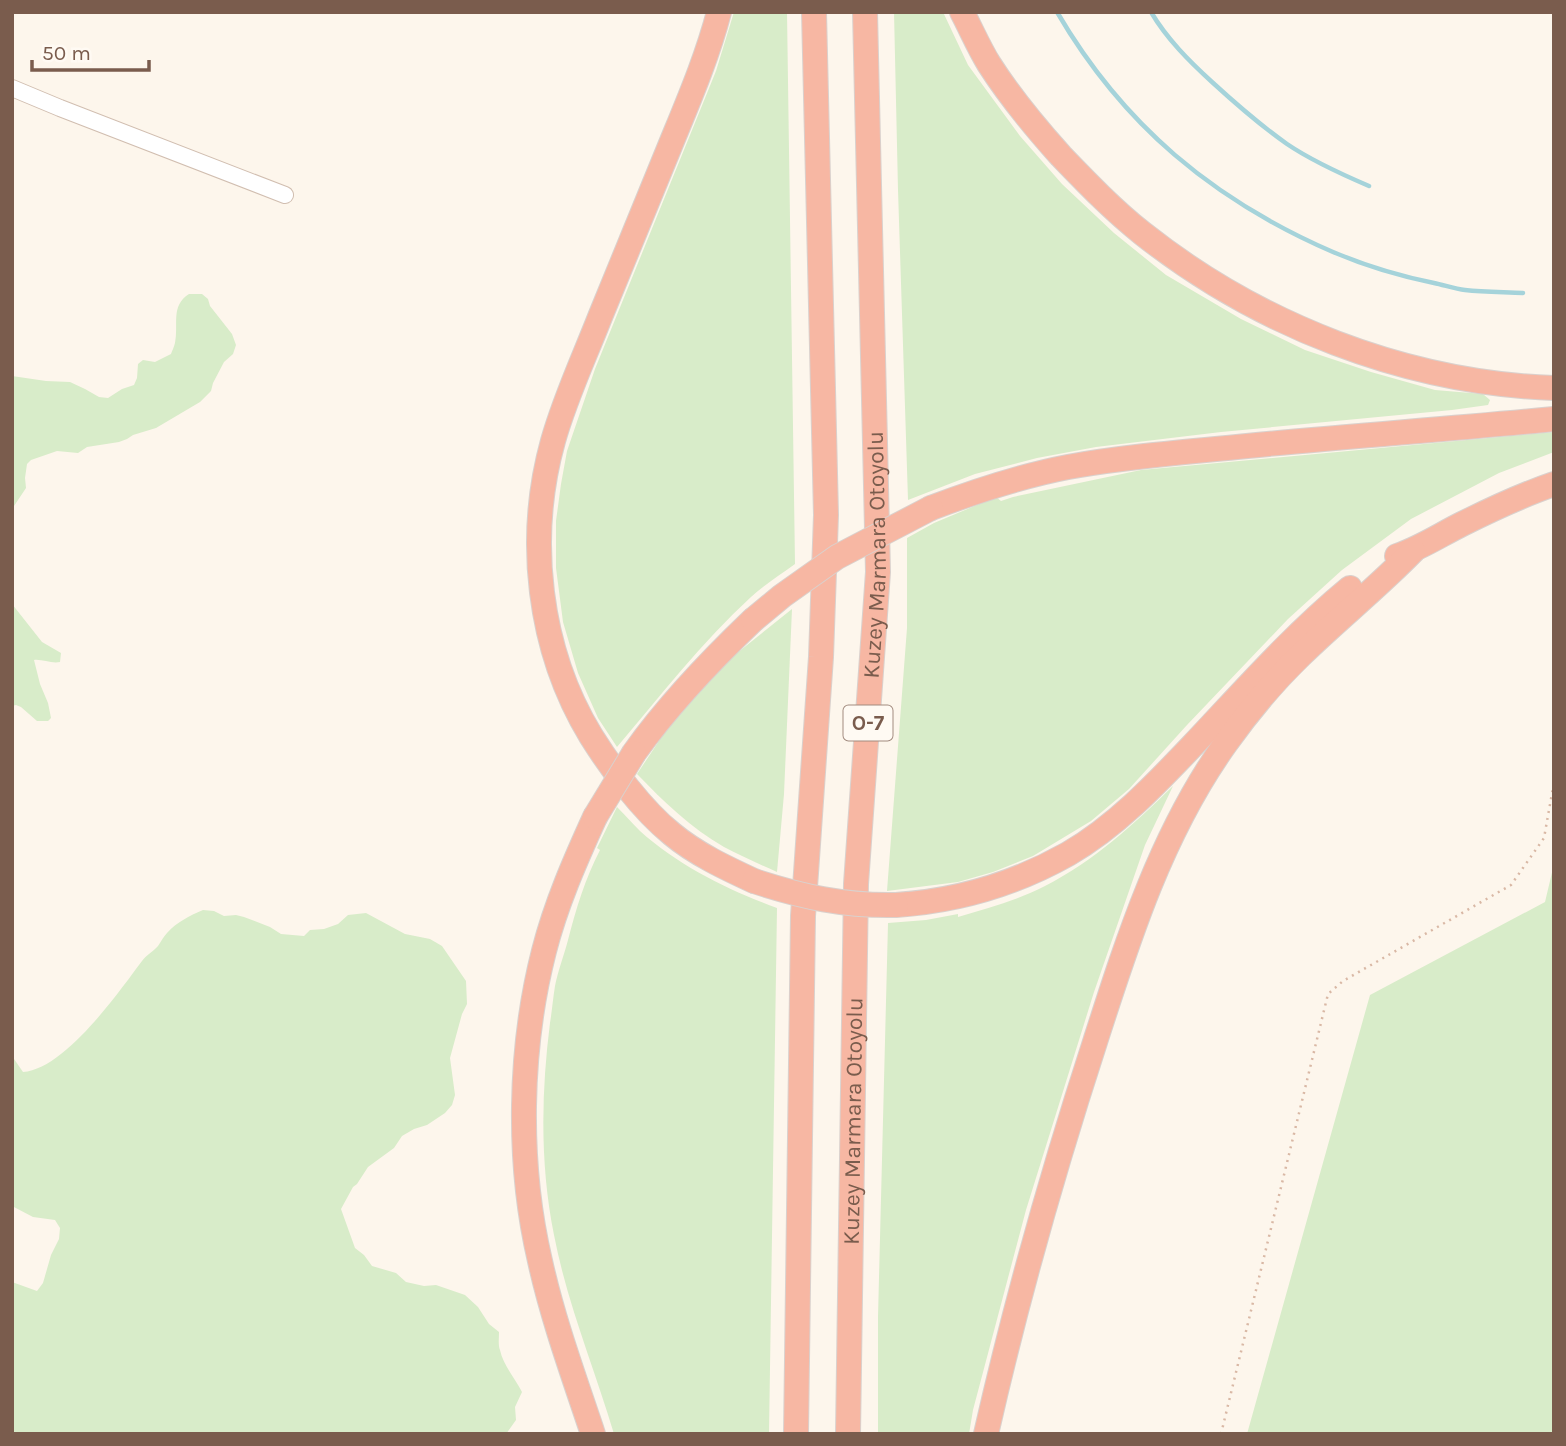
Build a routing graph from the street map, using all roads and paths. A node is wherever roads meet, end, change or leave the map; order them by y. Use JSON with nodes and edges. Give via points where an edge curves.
{"nodes":[{"id":1,"x":719,"y":12,"type":"edge"},
{"id":2,"x":814,"y":12,"type":"edge"},
{"id":3,"x":865,"y":12,"type":"edge"},
{"id":4,"x":962,"y":12,"type":"edge"},
{"id":5,"x":12,"y":88,"type":"edge"},
{"id":6,"x":285,"y":195,"type":"dead end"},
{"id":7,"x":1554,"y":388,"type":"edge"},
{"id":8,"x":1554,"y":419,"type":"edge"},
{"id":9,"x":1554,"y":484,"type":"edge"},
{"id":10,"x":1413,"y":551,"type":"junction"},
{"id":11,"x":1554,"y":782,"type":"edge"},
{"id":12,"x":593,"y":1434,"type":"edge"},
{"id":13,"x":796,"y":1434,"type":"edge"},
{"id":14,"x":848,"y":1434,"type":"edge"},
{"id":15,"x":986,"y":1434,"type":"edge"},
{"id":16,"x":1221,"y":1434,"type":"edge"}],
"edges":[{"from":1,"to":10,"type":"highway","bridge":true,"via":[[690,98],[575,377],[553,441],[539,532],[549,631],[579,716],[628,787],[671,834],[754,881],[817,900],[896,905],[989,890],[1068,854],[1097,834],[1165,774],[1306,626],[1380,564]]},
{"from":2,"to":13,"type":"highway","name":"Kuzey Marmara Otoyolu","number":"O-7","via":[[826,515],[803,916]]},
{"from":3,"to":14,"type":"highway","name":"Kuzey Marmara Otoyolu","number":"O-7","via":[[878,572],[856,884]]},
{"from":4,"to":7,"type":"highway","via":[[995,73],[1032,124],[1071,166],[1142,233],[1229,293],[1323,338],[1401,364],[1467,379]]},
{"from":5,"to":6,"type":"street"},
{"from":8,"to":12,"type":"highway","bridge":true,"via":[[1107,461],[991,486],[931,508],[837,557],[752,620],[699,672],[634,753],[595,817],[565,884],[544,950],[529,1024],[525,1128],[531,1213],[550,1302]]},
{"from":9,"to":10,"type":"highway","via":[[1517,497]]},
{"from":10,"to":15,"type":"highway","via":[[1300,656],[1247,715],[1203,779],[1165,850],[1147,889],[1083,1078]]},
{"from":11,"to":16,"type":"path","via":[[1544,838],[1511,885],[1328,994]]}]}
